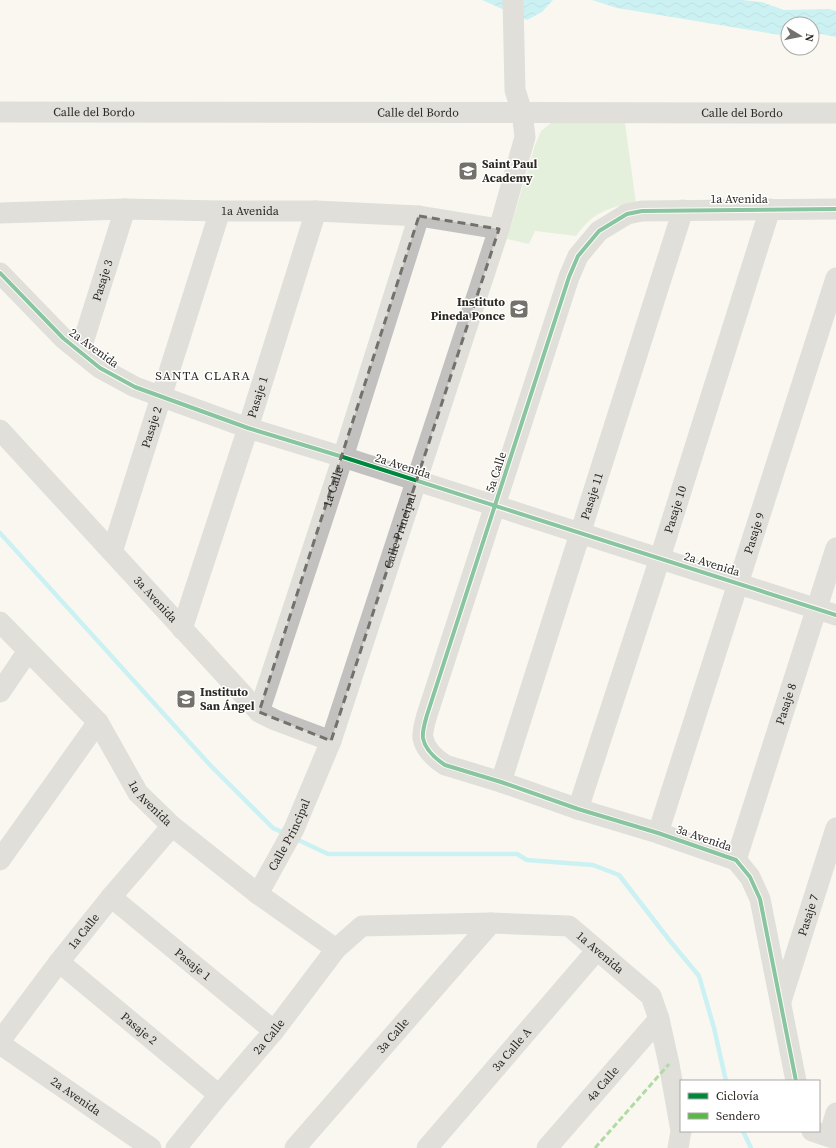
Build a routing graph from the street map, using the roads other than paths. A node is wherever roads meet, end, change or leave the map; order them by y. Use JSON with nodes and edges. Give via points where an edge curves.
{"nodes":[{"id":1,"x":513,"y":0,"type":"edge"},
{"id":2,"x":0,"y":112,"type":"edge"},
{"id":3,"x":522,"y":112,"type":"junction"},
{"id":4,"x":836,"y":113,"type":"edge"},
{"id":5,"x":125,"y":209,"type":"junction"},
{"id":6,"x":770,"y":209,"type":"junction"},
{"id":7,"x":836,"y":209,"type":"edge"},
{"id":8,"x":683,"y":210,"type":"junction"},
{"id":9,"x":220,"y":211,"type":"junction"},
{"id":10,"x":316,"y":211,"type":"junction"},
{"id":11,"x":642,"y":211,"type":"joint"},
{"id":12,"x":0,"y":213,"type":"edge"},
{"id":13,"x":419,"y":216,"type":"junction"},
{"id":14,"x":500,"y":229,"type":"junction"},
{"id":15,"x":0,"y":273,"type":"edge"},
{"id":16,"x":836,"y":278,"type":"edge"},
{"id":17,"x":827,"y":335,"type":"edge"},
{"id":18,"x":80,"y":352,"type":"junction"},
{"id":19,"x":162,"y":397,"type":"junction"},
{"id":20,"x":248,"y":428,"type":"junction"},
{"id":21,"x":0,"y":430,"type":"edge"},
{"id":22,"x":343,"y":457,"type":"junction"},
{"id":23,"x":417,"y":481,"type":"junction"},
{"id":24,"x":495,"y":506,"type":"junction"},
{"id":25,"x":580,"y":533,"type":"junction"},
{"id":26,"x":836,"y":548,"type":"edge"},
{"id":27,"x":112,"y":552,"type":"junction"},
{"id":28,"x":660,"y":558,"type":"junction"},
{"id":29,"x":739,"y":583,"type":"junction"},
{"id":30,"x":826,"y":611,"type":"edge"},
{"id":31,"x":0,"y":622,"type":"edge"},
{"id":32,"x":182,"y":628,"type":"junction"},
{"id":33,"x":28,"y":652,"type":"junction"},
{"id":34,"x":0,"y":692,"type":"edge"},
{"id":35,"x":259,"y":712,"type":"junction"},
{"id":36,"x":98,"y":722,"type":"junction"},
{"id":37,"x":330,"y":741,"type":"junction"},
{"id":38,"x":446,"y":765,"type":"joint"},
{"id":39,"x":501,"y":782,"type":"junction"},
{"id":40,"x":578,"y":809,"type":"junction"},
{"id":41,"x":172,"y":826,"type":"junction"},
{"id":42,"x":836,"y":828,"type":"edge"},
{"id":43,"x":658,"y":833,"type":"junction"},
{"id":44,"x":0,"y":860,"type":"edge"},
{"id":45,"x":736,"y":860,"type":"junction"},
{"id":46,"x":258,"y":894,"type":"junction"},
{"id":47,"x":111,"y":897,"type":"junction"},
{"id":48,"x":491,"y":923,"type":"junction"},
{"id":49,"x":362,"y":926,"type":"joint"},
{"id":50,"x":336,"y":949,"type":"junction"},
{"id":51,"x":597,"y":950,"type":"junction"},
{"id":52,"x":59,"y":962,"type":"junction"},
{"id":53,"x":780,"y":1003,"type":"junction"},
{"id":54,"x":659,"y":1019,"type":"junction"},
{"id":55,"x":274,"y":1031,"type":"junction"},
{"id":56,"x":0,"y":1042,"type":"edge"},
{"id":57,"x":796,"y":1080,"type":"edge"},
{"id":58,"x":219,"y":1095,"type":"junction"},
{"id":59,"x":836,"y":1113,"type":"edge"},
{"id":60,"x":680,"y":1125,"type":"edge"},
{"id":61,"x":681,"y":1132,"type":"edge"},
{"id":62,"x":806,"y":1132,"type":"edge"},
{"id":63,"x":826,"y":1135,"type":"edge"},
{"id":64,"x":151,"y":1148,"type":"edge"},
{"id":65,"x":176,"y":1148,"type":"edge"},
{"id":66,"x":295,"y":1148,"type":"edge"},
{"id":67,"x":427,"y":1148,"type":"edge"},
{"id":68,"x":547,"y":1148,"type":"edge"},
{"id":69,"x":678,"y":1148,"type":"edge"},
{"id":70,"x":808,"y":1148,"type":"edge"}],
"edges":[{"from":1,"to":3,"type":"street","name":"Calle Principal","via":[[515,90]]},
{"from":2,"to":3,"type":"street","name":"Calle del Bordo"},
{"from":3,"to":4,"type":"street","name":"Calle del Bordo"},
{"from":3,"to":14,"type":"street","name":"Calle Principal","via":[[525,137]]},
{"from":5,"to":9,"type":"street","name":"1a Avenida"},
{"from":5,"to":12,"type":"street","name":"1a Avenida"},
{"from":5,"to":18,"type":"street","name":"Pasaje 3"},
{"from":6,"to":7,"type":"street","name":"1a Avenida"},
{"from":6,"to":8,"type":"street","name":"1a Avenida"},
{"from":6,"to":28,"type":"street","name":"Pasaje 10"},
{"from":8,"to":11,"type":"street","name":"1a Avenida"},
{"from":8,"to":25,"type":"street","name":"Pasaje 11"},
{"from":9,"to":10,"type":"street","name":"1a Avenida"},
{"from":9,"to":19,"type":"street","name":"Pasaje 2"},
{"from":10,"to":13,"type":"street","name":"1a Avenida"},
{"from":10,"to":20,"type":"street","name":"Pasaje 1"},
{"from":11,"to":24,"type":"street","name":"5a Calle","via":[[627,214],[599,231],[578,256],[568,277]]},
{"from":13,"to":14,"type":"street","name":"1a Avenida"},
{"from":13,"to":22,"type":"street","name":"1a Calle"},
{"from":14,"to":23,"type":"street","name":"Calle Principal"},
{"from":15,"to":18,"type":"street","name":"2a Avenida"},
{"from":16,"to":17,"type":"street","name":"Pasaje 9"},
{"from":17,"to":29,"type":"street","name":"Pasaje 9"},
{"from":18,"to":19,"type":"street","name":"2a Avenida","via":[[107,372],[135,387]]},
{"from":19,"to":20,"type":"street","name":"2a Avenida"},
{"from":19,"to":27,"type":"street","name":"Pasaje 2"},
{"from":20,"to":22,"type":"street","name":"2a Avenida"},
{"from":20,"to":32,"type":"street","name":"Pasaje 1"},
{"from":21,"to":27,"type":"street","name":"3a Avenida"},
{"from":22,"to":23,"type":"street","name":"2a Avenida"},
{"from":22,"to":35,"type":"street","name":"1a Calle"},
{"from":23,"to":24,"type":"street","name":"2a Avenida"},
{"from":23,"to":37,"type":"street","name":"Calle Principal"},
{"from":24,"to":25,"type":"street","name":"2a Avenida"},
{"from":24,"to":38,"type":"street","name":"5a Calle","via":[[424,728],[423,737],[427,748]]},
{"from":25,"to":28,"type":"street","name":"2a Avenida"},
{"from":25,"to":39,"type":"street","name":"Pasaje 11"},
{"from":26,"to":30,"type":"street","name":"Pasaje 8"},
{"from":27,"to":32,"type":"street","name":"3a Avenida"},
{"from":28,"to":29,"type":"street","name":"2a Avenida"},
{"from":28,"to":40,"type":"street","name":"Pasaje 10"},
{"from":29,"to":30,"type":"street","name":"2a Avenida"},
{"from":29,"to":43,"type":"street","name":"Pasaje 9"},
{"from":30,"to":45,"type":"street","name":"Pasaje 8"},
{"from":31,"to":33,"type":"street","name":"1a Avenida"},
{"from":32,"to":35,"type":"street","name":"3a Avenida"},
{"from":33,"to":34,"type":"street"},
{"from":33,"to":36,"type":"street","name":"1a Avenida"},
{"from":35,"to":37,"type":"street","name":"3a Avenida"},
{"from":36,"to":41,"type":"street","name":"1a Avenida","via":[[138,793]]},
{"from":36,"to":44,"type":"street"},
{"from":37,"to":46,"type":"street","name":"Calle Principal","via":[[294,829]]},
{"from":38,"to":39,"type":"street","name":"3a Avenida"},
{"from":39,"to":40,"type":"street","name":"3a Avenida"},
{"from":40,"to":43,"type":"street","name":"3a Avenida"},
{"from":41,"to":46,"type":"street","name":"1a Avenida"},
{"from":41,"to":47,"type":"street","name":"1a Calle"},
{"from":42,"to":53,"type":"street","name":"Pasaje 7"},
{"from":43,"to":45,"type":"street","name":"3a Avenida"},
{"from":45,"to":53,"type":"street","name":"3a Avenida","via":[[750,877],[760,899]]},
{"from":46,"to":50,"type":"street","name":"1a Avenida"},
{"from":47,"to":52,"type":"street","name":"1a Calle"},
{"from":47,"to":55,"type":"street","name":"Pasaje 1"},
{"from":48,"to":49,"type":"street","name":"1a Avenida"},
{"from":48,"to":51,"type":"street","name":"1a Avenida","via":[[568,926]]},
{"from":48,"to":66,"type":"street","name":"3a Calle"},
{"from":49,"to":50,"type":"street","name":"2a Calle"},
{"from":50,"to":55,"type":"street","name":"2a Calle"},
{"from":51,"to":54,"type":"street","name":"1a Avenida","via":[[651,996]]},
{"from":51,"to":67,"type":"street","name":"3a Calle A"},
{"from":52,"to":56,"type":"street","name":"1a Calle"},
{"from":52,"to":58,"type":"street","name":"Pasaje 2"},
{"from":53,"to":57,"type":"street","name":"3a Avenida"},
{"from":54,"to":60,"type":"street","name":"1a Avenida"},
{"from":54,"to":68,"type":"street","name":"4a Calle"},
{"from":55,"to":58,"type":"street","name":"2a Calle"},
{"from":56,"to":64,"type":"street","name":"2a Avenida"},
{"from":58,"to":65,"type":"street","name":"2a Calle"},
{"from":59,"to":63,"type":"street"},
{"from":61,"to":69,"type":"street","name":"1a Avenida"},
{"from":62,"to":70,"type":"street"}]}
